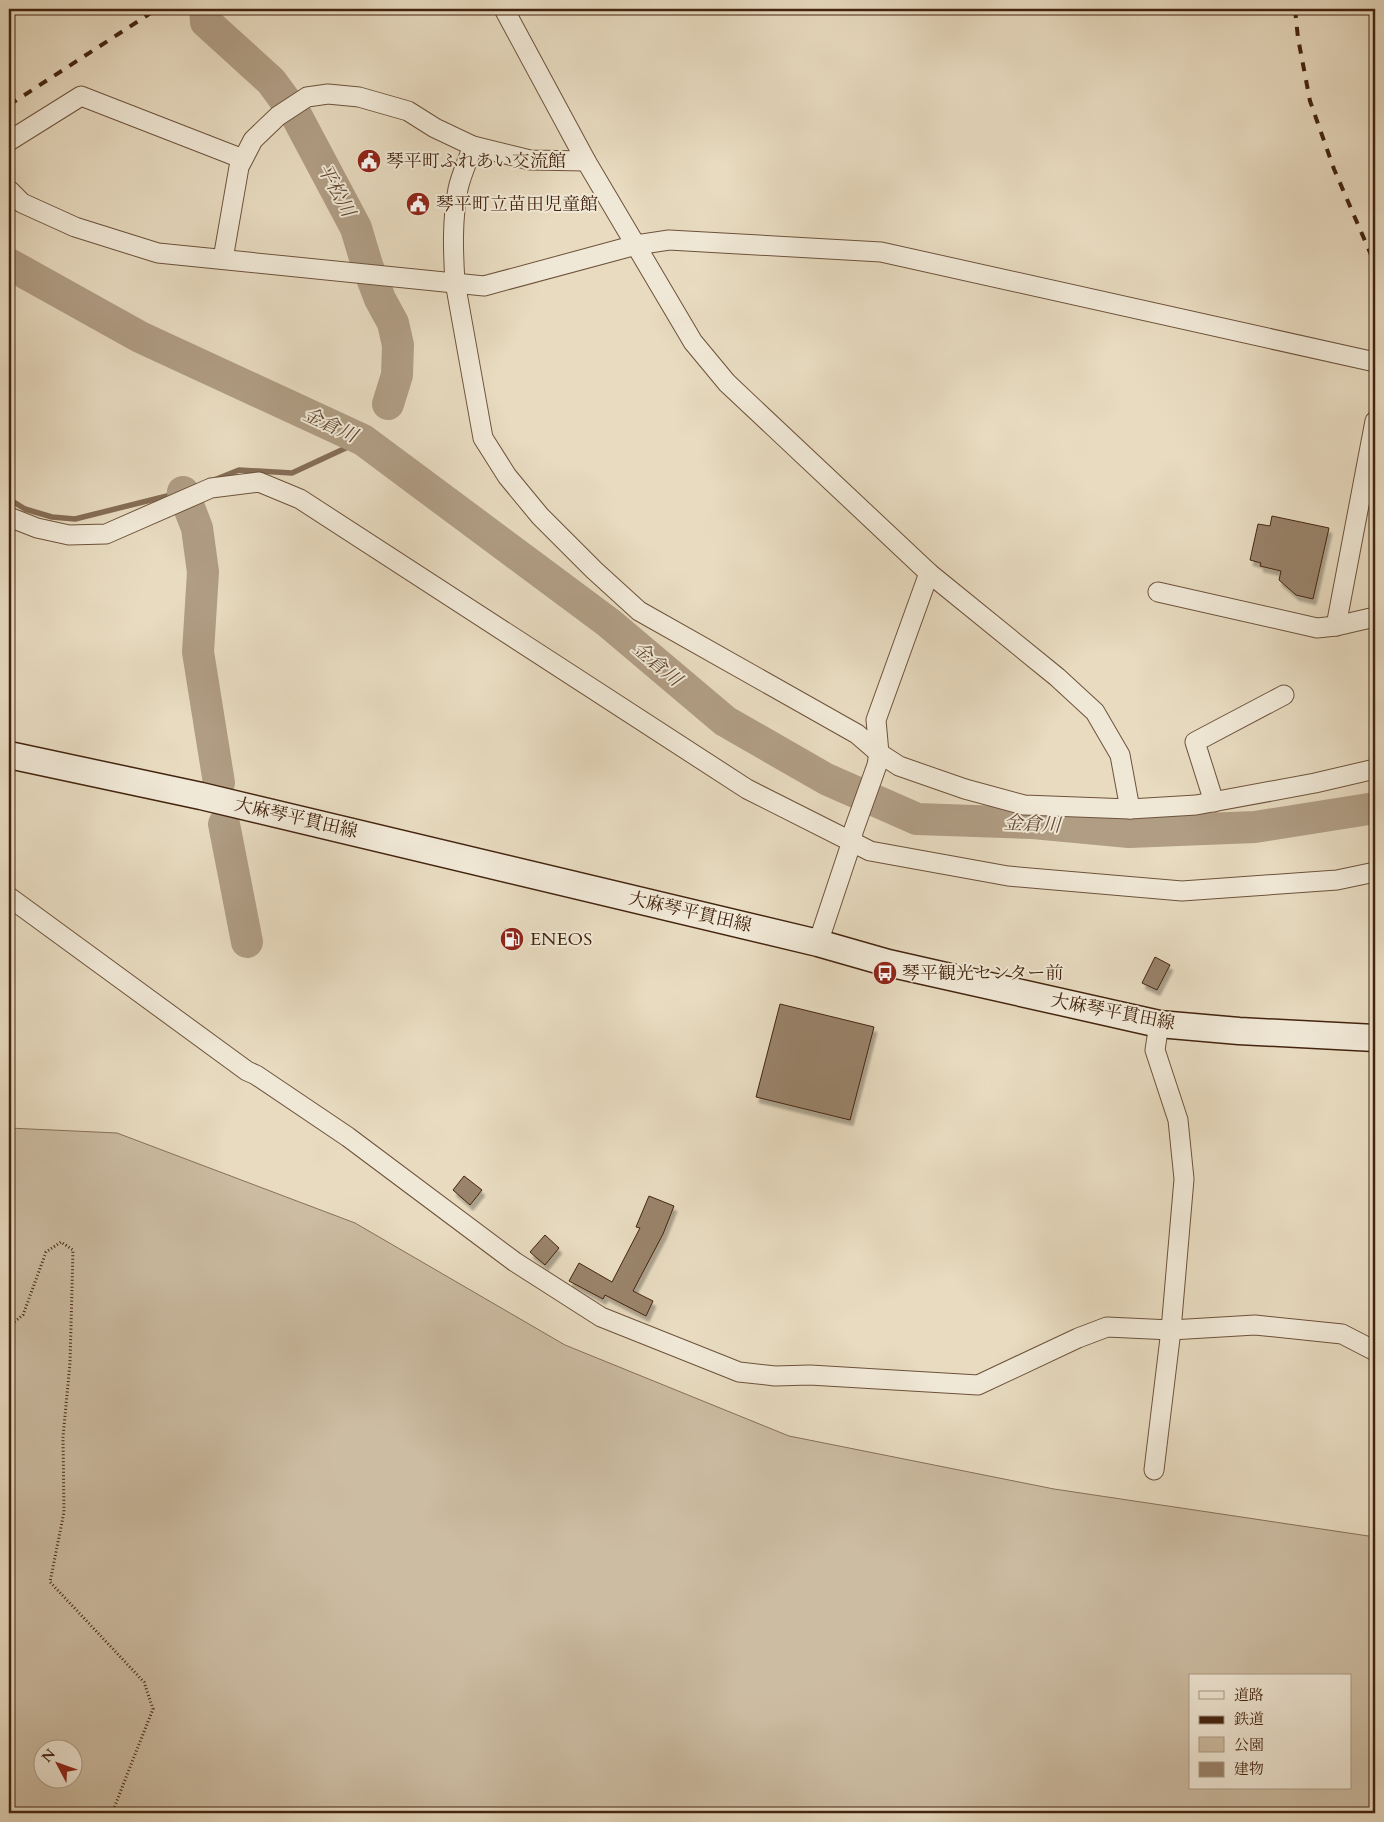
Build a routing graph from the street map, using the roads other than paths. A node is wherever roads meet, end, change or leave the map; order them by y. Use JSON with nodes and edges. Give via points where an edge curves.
{"nodes":[{"id":1,"x":504,"y":9,"type":"edge"},
{"id":2,"x":9,"y":142,"type":"edge"},
{"id":3,"x":473,"y":146,"type":"junction"},
{"id":4,"x":243,"y":159,"type":"junction"},
{"id":5,"x":586,"y":161,"type":"junction"},
{"id":6,"x":9,"y":190,"type":"edge"},
{"id":7,"x":636,"y":245,"type":"junction"},
{"id":8,"x":223,"y":259,"type":"junction"},
{"id":9,"x":455,"y":282,"type":"junction"},
{"id":10,"x":1375,"y":362,"type":"edge"},
{"id":11,"x":1374,"y":434,"type":"edge"},
{"id":12,"x":9,"y":517,"type":"edge"},
{"id":13,"x":930,"y":573,"type":"junction"},
{"id":14,"x":1158,"y":592,"type":"dead end"},
{"id":15,"x":1375,"y":617,"type":"edge"},
{"id":16,"x":1336,"y":626,"type":"junction"},
{"id":17,"x":1284,"y":695,"type":"dead end"},
{"id":18,"x":9,"y":755,"type":"edge"},
{"id":19,"x":878,"y":759,"type":"junction"},
{"id":20,"x":1375,"y":769,"type":"edge"},
{"id":21,"x":1214,"y":802,"type":"junction"},
{"id":22,"x":1130,"y":810,"type":"junction"},
{"id":23,"x":853,"y":836,"type":"junction"},
{"id":24,"x":1375,"y":872,"type":"edge"},
{"id":25,"x":9,"y":896,"type":"edge"},
{"id":26,"x":818,"y":943,"type":"junction"},
{"id":27,"x":1159,"y":1024,"type":"junction"},
{"id":28,"x":1375,"y":1038,"type":"edge"},
{"id":29,"x":1171,"y":1330,"type":"junction"},
{"id":30,"x":1375,"y":1351,"type":"edge"},
{"id":31,"x":1154,"y":1470,"type":"dead end"}],
"edges":[{"from":1,"to":5,"type":"street"},
{"from":2,"to":4,"type":"street","via":[[81,96]]},
{"from":3,"to":4,"type":"street","via":[[408,111],[359,97],[328,94],[307,97],[278,116],[253,140]]},
{"from":3,"to":5,"type":"street","via":[[530,160]]},
{"from":3,"to":9,"type":"street","via":[[458,188],[453,229]]},
{"from":4,"to":8,"type":"street"},
{"from":5,"to":7,"type":"street"},
{"from":6,"to":8,"type":"street","via":[[22,203],[75,227],[158,253]]},
{"from":7,"to":9,"type":"street","via":[[484,286]]},
{"from":7,"to":10,"type":"street","via":[[669,240],[881,252]]},
{"from":7,"to":13,"type":"street","via":[[693,342],[727,383]]},
{"from":8,"to":9,"type":"street"},
{"from":9,"to":19,"type":"street","via":[[484,438],[507,476],[540,516],[639,611],[857,734]]},
{"from":11,"to":16,"type":"street"},
{"from":12,"to":23,"type":"street","via":[[36,528],[69,535],[106,534],[211,488],[259,482],[300,499],[747,789]]},
{"from":13,"to":19,"type":"street","via":[[876,720]]},
{"from":13,"to":22,"type":"street","via":[[1096,712],[1120,755]]},
{"from":14,"to":16,"type":"street","via":[[1317,628]]},
{"from":15,"to":16,"type":"street"},
{"from":17,"to":21,"type":"street","via":[[1195,742]]},
{"from":18,"to":26,"type":"main road","name":"大麻琴平貫田線","via":[[202,796]]},
{"from":19,"to":22,"type":"street","via":[[1024,805]]},
{"from":19,"to":23,"type":"street"},
{"from":20,"to":21,"type":"street"},
{"from":21,"to":22,"type":"street"},
{"from":23,"to":24,"type":"street","via":[[870,851],[1008,876],[1182,891],[1336,880]]},
{"from":23,"to":26,"type":"street"},
{"from":25,"to":29,"type":"street","via":[[246,1071],[348,1137],[515,1262],[602,1317],[740,1372],[978,1385],[1107,1327]]},
{"from":26,"to":27,"type":"main road","name":"大麻琴平貫田線","via":[[888,963]]},
{"from":27,"to":28,"type":"main road","name":"大麻琴平貫田線"},
{"from":27,"to":29,"type":"street","via":[[1156,1050],[1178,1120],[1184,1179]]},
{"from":29,"to":30,"type":"street","via":[[1255,1325],[1342,1334]]},
{"from":29,"to":31,"type":"street"}]}
